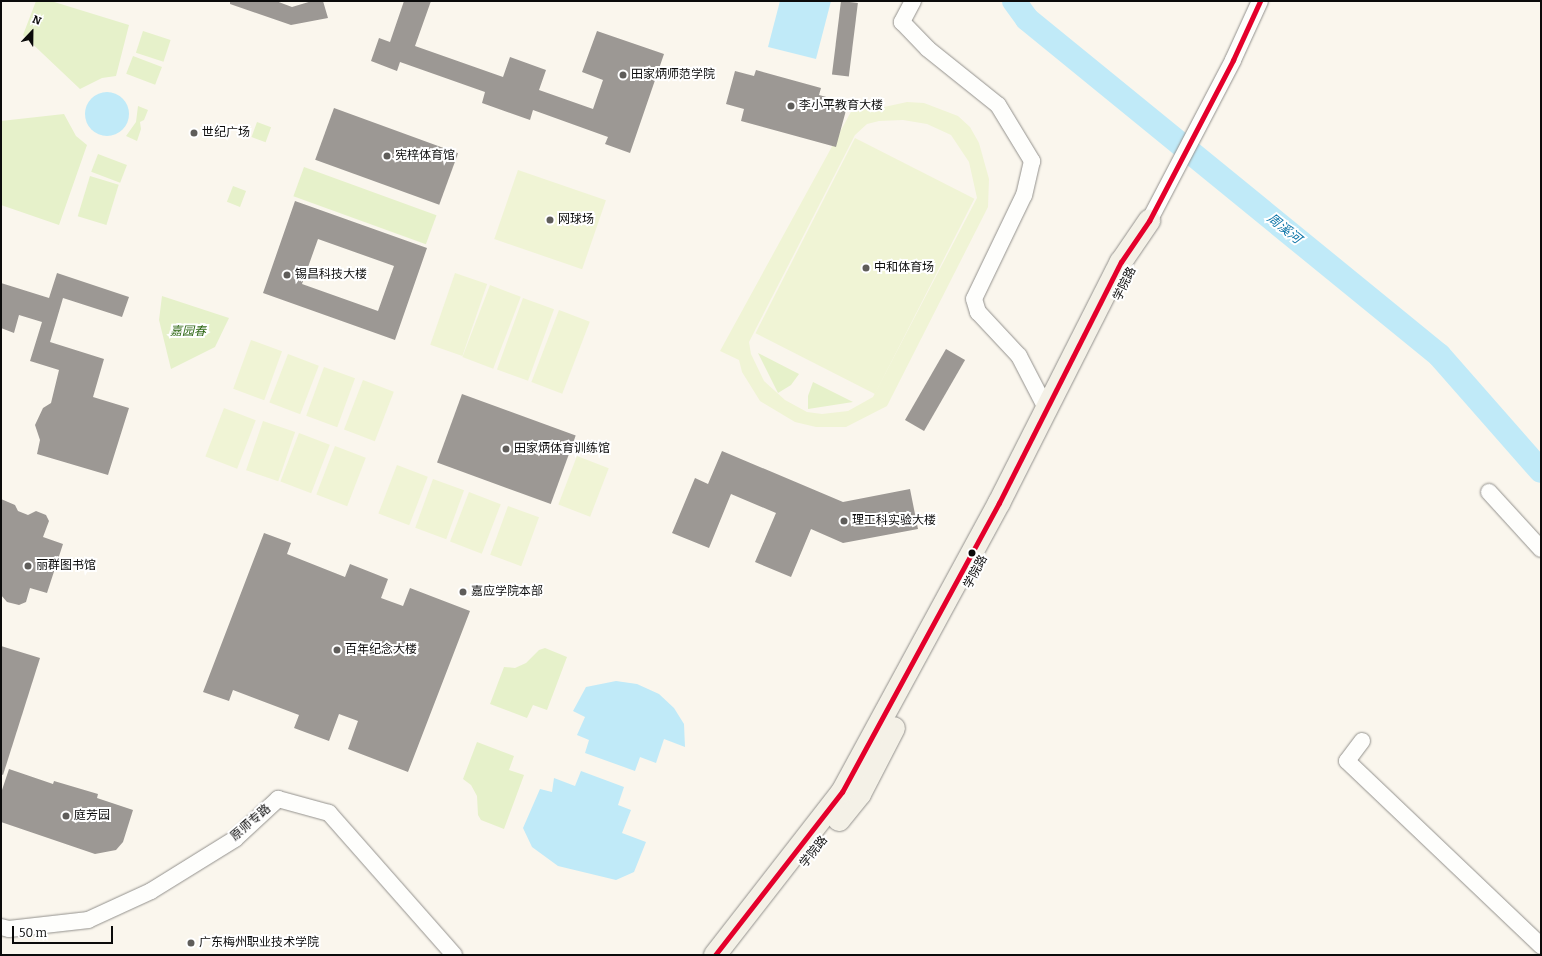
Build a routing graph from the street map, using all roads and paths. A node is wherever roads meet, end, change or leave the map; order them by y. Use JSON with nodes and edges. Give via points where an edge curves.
{"nodes":[{"id":1,"x":912,"y":1,"type":"edge"},
{"id":2,"x":1260,"y":1,"type":"edge"},
{"id":3,"x":1149,"y":221,"type":"junction"},
{"id":4,"x":1046,"y":410,"type":"junction"},
{"id":5,"x":1489,"y":492,"type":"dead end"},
{"id":6,"x":1541,"y":549,"type":"edge"},
{"id":7,"x":1362,"y":741,"type":"dead end"},
{"id":8,"x":1,"y":926,"type":"edge"},
{"id":9,"x":1541,"y":946,"type":"edge"},
{"id":10,"x":454,"y":955,"type":"edge"},
{"id":11,"x":715,"y":955,"type":"edge"},
{"id":12,"x":733,"y":955,"type":"edge"}],
"edges":[{"from":1,"to":4,"type":"street","via":[[902,22],[928,49],[998,105],[1032,161],[1024,195],[974,299],[978,312],[1019,356]]},
{"from":2,"to":3,"type":"street","via":[[1233,60]]},
{"from":3,"to":4,"type":"street","name":"学院路","via":[[1121,262]]},
{"from":3,"to":12,"type":"street","name":"学院路","via":[[1134,267],[860,794]]},
{"from":4,"to":11,"type":"street","name":"学院路","via":[[999,503],[842,792]]},
{"from":5,"to":6,"type":"street"},
{"from":7,"to":9,"type":"street","via":[[1347,761]]},
{"from":8,"to":10,"type":"street","name":"原师专路","via":[[9,929],[88,920],[151,891],[235,839],[278,799],[329,813]]}]}
